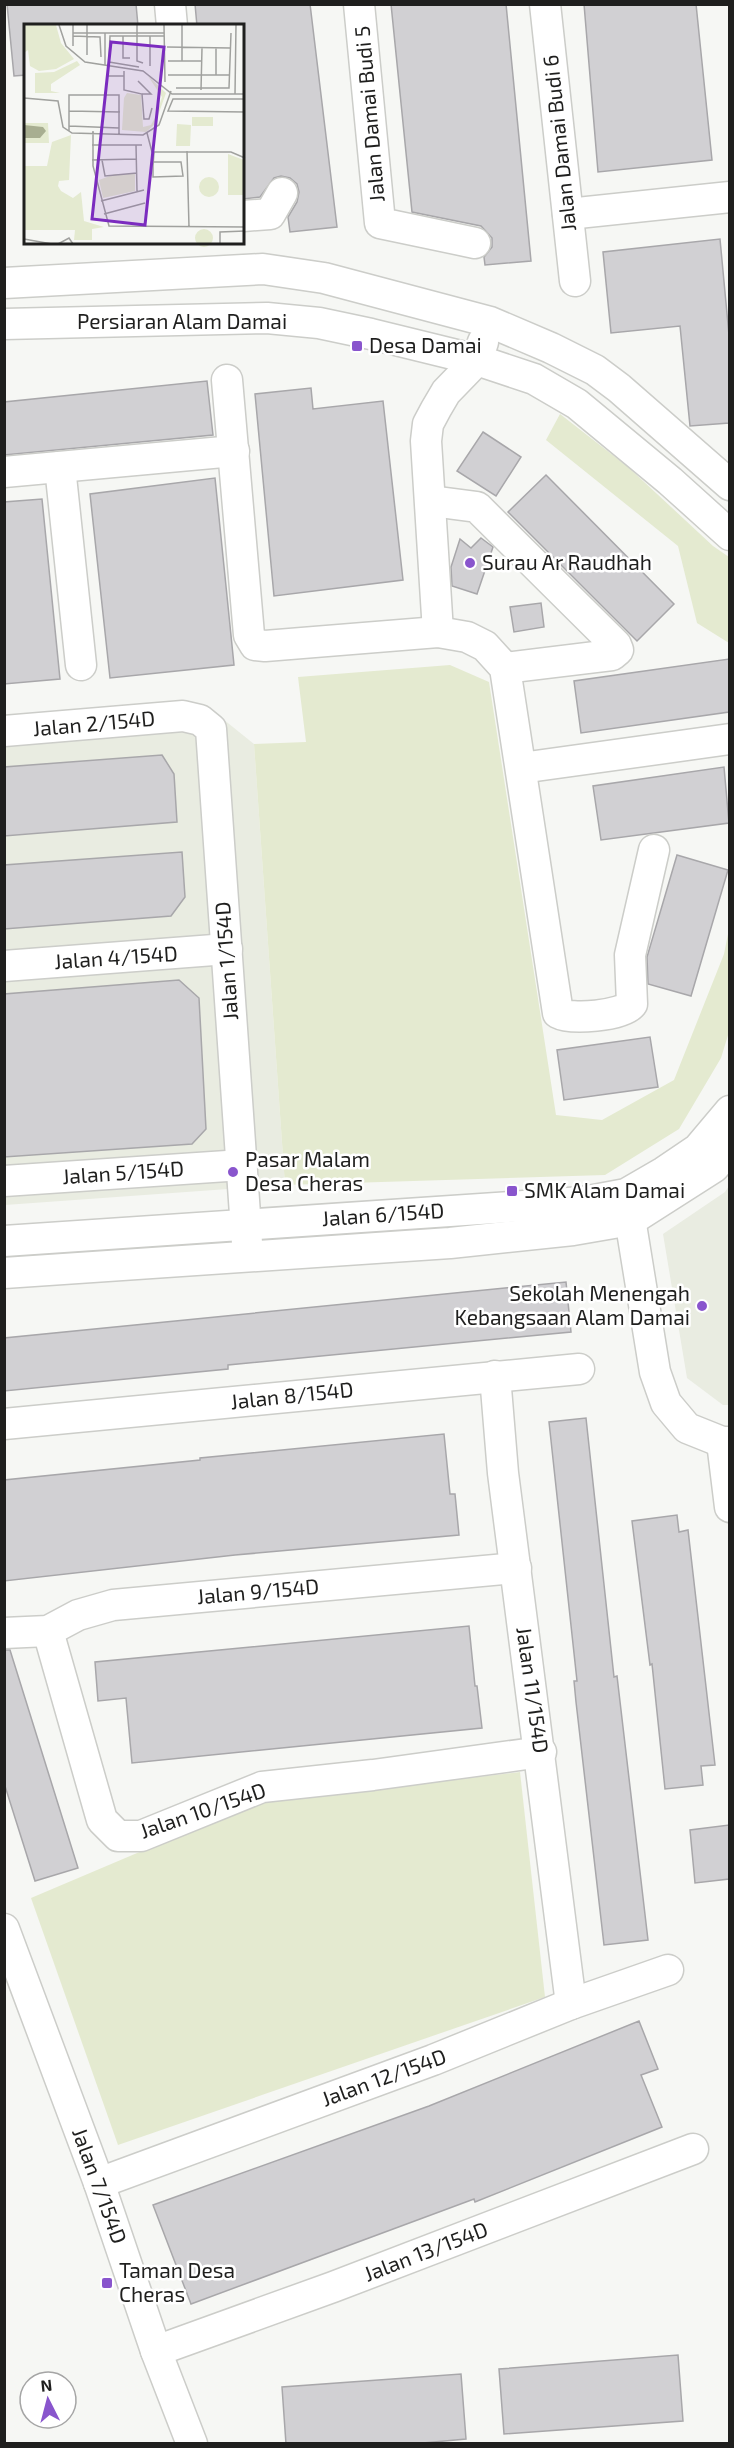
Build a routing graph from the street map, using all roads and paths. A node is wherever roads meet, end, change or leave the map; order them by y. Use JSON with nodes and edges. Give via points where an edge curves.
{"nodes":[{"id":1,"x":170,"y":4,"type":"edge"},
{"id":2,"x":359,"y":4,"type":"edge"},
{"id":3,"x":545,"y":4,"type":"edge"},
{"id":4,"x":172,"y":24,"type":"edge"},
{"id":5,"x":282,"y":193,"type":"dead end"},
{"id":6,"x":729,"y":197,"type":"edge"},
{"id":7,"x":568,"y":214,"type":"junction"},
{"id":8,"x":244,"y":216,"type":"edge"},
{"id":9,"x":475,"y":243,"type":"dead end"},
{"id":10,"x":8,"y":281,"type":"edge"},
{"id":11,"x":575,"y":281,"type":"dead end"},
{"id":12,"x":490,"y":322,"type":"junction"},
{"id":13,"x":4,"y":324,"type":"edge"},
{"id":14,"x":470,"y":369,"type":"junction"},
{"id":15,"x":226,"y":380,"type":"dead end"},
{"id":16,"x":234,"y":451,"type":"junction"},
{"id":17,"x":60,"y":467,"type":"junction"},
{"id":18,"x":4,"y":472,"type":"edge"},
{"id":19,"x":729,"y":485,"type":"edge"},
{"id":20,"x":431,"y":501,"type":"junction"},
{"id":21,"x":729,"y":535,"type":"edge"},
{"id":22,"x":438,"y":632,"type":"junction"},
{"id":23,"x":81,"y":665,"type":"dead end"},
{"id":24,"x":505,"y":668,"type":"junction"},
{"id":25,"x":183,"y":716,"type":"joint"},
{"id":26,"x":4,"y":731,"type":"edge"},
{"id":27,"x":729,"y":739,"type":"edge"},
{"id":28,"x":521,"y":768,"type":"junction"},
{"id":29,"x":654,"y":850,"type":"dead end"},
{"id":30,"x":227,"y":949,"type":"junction"},
{"id":31,"x":4,"y":966,"type":"edge"},
{"id":32,"x":729,"y":1111,"type":"edge"},
{"id":33,"x":729,"y":1148,"type":"edge"},
{"id":34,"x":242,"y":1165,"type":"junction"},
{"id":35,"x":4,"y":1182,"type":"edge"},
{"id":36,"x":658,"y":1204,"type":"junction"},
{"id":37,"x":628,"y":1207,"type":"junction"},
{"id":38,"x":246,"y":1224,"type":"junction"},
{"id":39,"x":573,"y":1230,"type":"junction"},
{"id":40,"x":4,"y":1241,"type":"edge"},
{"id":41,"x":635,"y":1250,"type":"junction"},
{"id":42,"x":248,"y":1257,"type":"junction"},
{"id":43,"x":4,"y":1273,"type":"edge"},
{"id":44,"x":579,"y":1369,"type":"dead end"},
{"id":45,"x":495,"y":1376,"type":"junction"},
{"id":46,"x":4,"y":1424,"type":"edge"},
{"id":47,"x":726,"y":1442,"type":"edge"},
{"id":48,"x":729,"y":1507,"type":"edge"},
{"id":49,"x":516,"y":1568,"type":"junction"},
{"id":50,"x":48,"y":1631,"type":"junction"},
{"id":51,"x":4,"y":1632,"type":"edge"},
{"id":52,"x":541,"y":1752,"type":"junction"},
{"id":53,"x":4,"y":1929,"type":"edge"},
{"id":54,"x":668,"y":1970,"type":"dead end"},
{"id":55,"x":571,"y":2004,"type":"junction"},
{"id":56,"x":693,"y":2149,"type":"dead end"},
{"id":57,"x":99,"y":2183,"type":"junction"},
{"id":58,"x":156,"y":2351,"type":"junction"},
{"id":59,"x":192,"y":2444,"type":"edge"}],
"edges":[{"from":1,"to":4,"type":"street"},
{"from":2,"to":9,"type":"street","name":"Jalan Damai Budi 5","via":[[380,223]]},
{"from":3,"to":7,"type":"street","name":"Jalan Damai Budi 6"},
{"from":5,"to":8,"type":"street","via":[[270,214]]},
{"from":6,"to":7,"type":"street"},
{"from":7,"to":11,"type":"street","name":"Jalan Damai Budi 6"},
{"from":10,"to":12,"type":"street","name":"Persiaran Alam Damai","via":[[263,269],[324,278]]},
{"from":12,"to":14,"type":"street"},
{"from":12,"to":19,"type":"street","name":"Persiaran Alam Damai","via":[[595,370]]},
{"from":13,"to":14,"type":"street","name":"Persiaran Alam Damai","via":[[267,318],[361,332]]},
{"from":14,"to":20,"type":"street","via":[[446,392],[428,424]]},
{"from":14,"to":21,"type":"street","name":"Persiaran Alam Damai","via":[[534,379],[577,404]]},
{"from":15,"to":16,"type":"street"},
{"from":16,"to":17,"type":"street"},
{"from":16,"to":22,"type":"street","via":[[249,635],[255,645]]},
{"from":17,"to":18,"type":"street"},
{"from":17,"to":23,"type":"street"},
{"from":20,"to":22,"type":"street"},
{"from":20,"to":24,"type":"street","via":[[477,507],[618,651],[612,655]]},
{"from":22,"to":24,"type":"street","via":[[484,646]]},
{"from":24,"to":28,"type":"street"},
{"from":25,"to":26,"type":"street","name":"Jalan 2/154D"},
{"from":25,"to":30,"type":"street","name":"Jalan 1/154D","via":[[200,720],[211,729]]},
{"from":27,"to":28,"type":"street"},
{"from":28,"to":29,"type":"street","via":[[558,1013],[565,1017],[611,1014],[632,1004],[630,955]]},
{"from":30,"to":31,"type":"street","name":"Jalan 4/154D"},
{"from":30,"to":34,"type":"street","name":"Jalan 1/154D"},
{"from":32,"to":37,"type":"street","name":"Jalan 6/154D","via":[[698,1149]]},
{"from":33,"to":36,"type":"street","name":"Jalan 6/154D","via":[[714,1167]]},
{"from":34,"to":35,"type":"street","name":"Jalan 5/154D"},
{"from":34,"to":38,"type":"street","name":"Jalan 1/154D"},
{"from":36,"to":37,"type":"street","name":"Jalan 6/154D"},
{"from":36,"to":41,"type":"street"},
{"from":37,"to":38,"type":"street","name":"Jalan 6/154D","via":[[583,1202]]},
{"from":37,"to":39,"type":"street","name":"Jalan 6/154D"},
{"from":37,"to":41,"type":"street"},
{"from":38,"to":40,"type":"street","name":"Jalan 6/154D"},
{"from":38,"to":42,"type":"street","name":"Jalan 1/154D"},
{"from":39,"to":41,"type":"street","via":[[606,1235]]},
{"from":39,"to":42,"type":"street","name":"Jalan 6/154D"},
{"from":41,"to":47,"type":"street","via":[[655,1372],[666,1403],[687,1428]]},
{"from":42,"to":43,"type":"street","name":"Jalan 6/154D"},
{"from":44,"to":45,"type":"street","name":"Jalan 8/154D"},
{"from":45,"to":46,"type":"street","name":"Jalan 8/154D"},
{"from":45,"to":49,"type":"street","name":"Jalan 11/154D"},
{"from":47,"to":48,"type":"street"},
{"from":49,"to":50,"type":"street","name":"Jalan 9/154D","via":[[113,1605],[78,1615]]},
{"from":49,"to":52,"type":"street","name":"Jalan 11/154D"},
{"from":50,"to":51,"type":"street","name":"Jalan 9/154D"},
{"from":50,"to":52,"type":"street","name":"Jalan 10/154D","via":[[102,1820],[118,1836],[141,1836],[262,1787]]},
{"from":52,"to":55,"type":"street","name":"Jalan 11/154D"},
{"from":53,"to":57,"type":"street","name":"Jalan 7/154D"},
{"from":54,"to":55,"type":"street","name":"Jalan 12/154D"},
{"from":55,"to":57,"type":"street","name":"Jalan 12/154D","via":[[434,2060]]},
{"from":56,"to":58,"type":"street","name":"Jalan 13/154D"},
{"from":57,"to":58,"type":"street","name":"Jalan 7/154D"},
{"from":58,"to":59,"type":"street","name":"Jalan 7/154D"}]}
